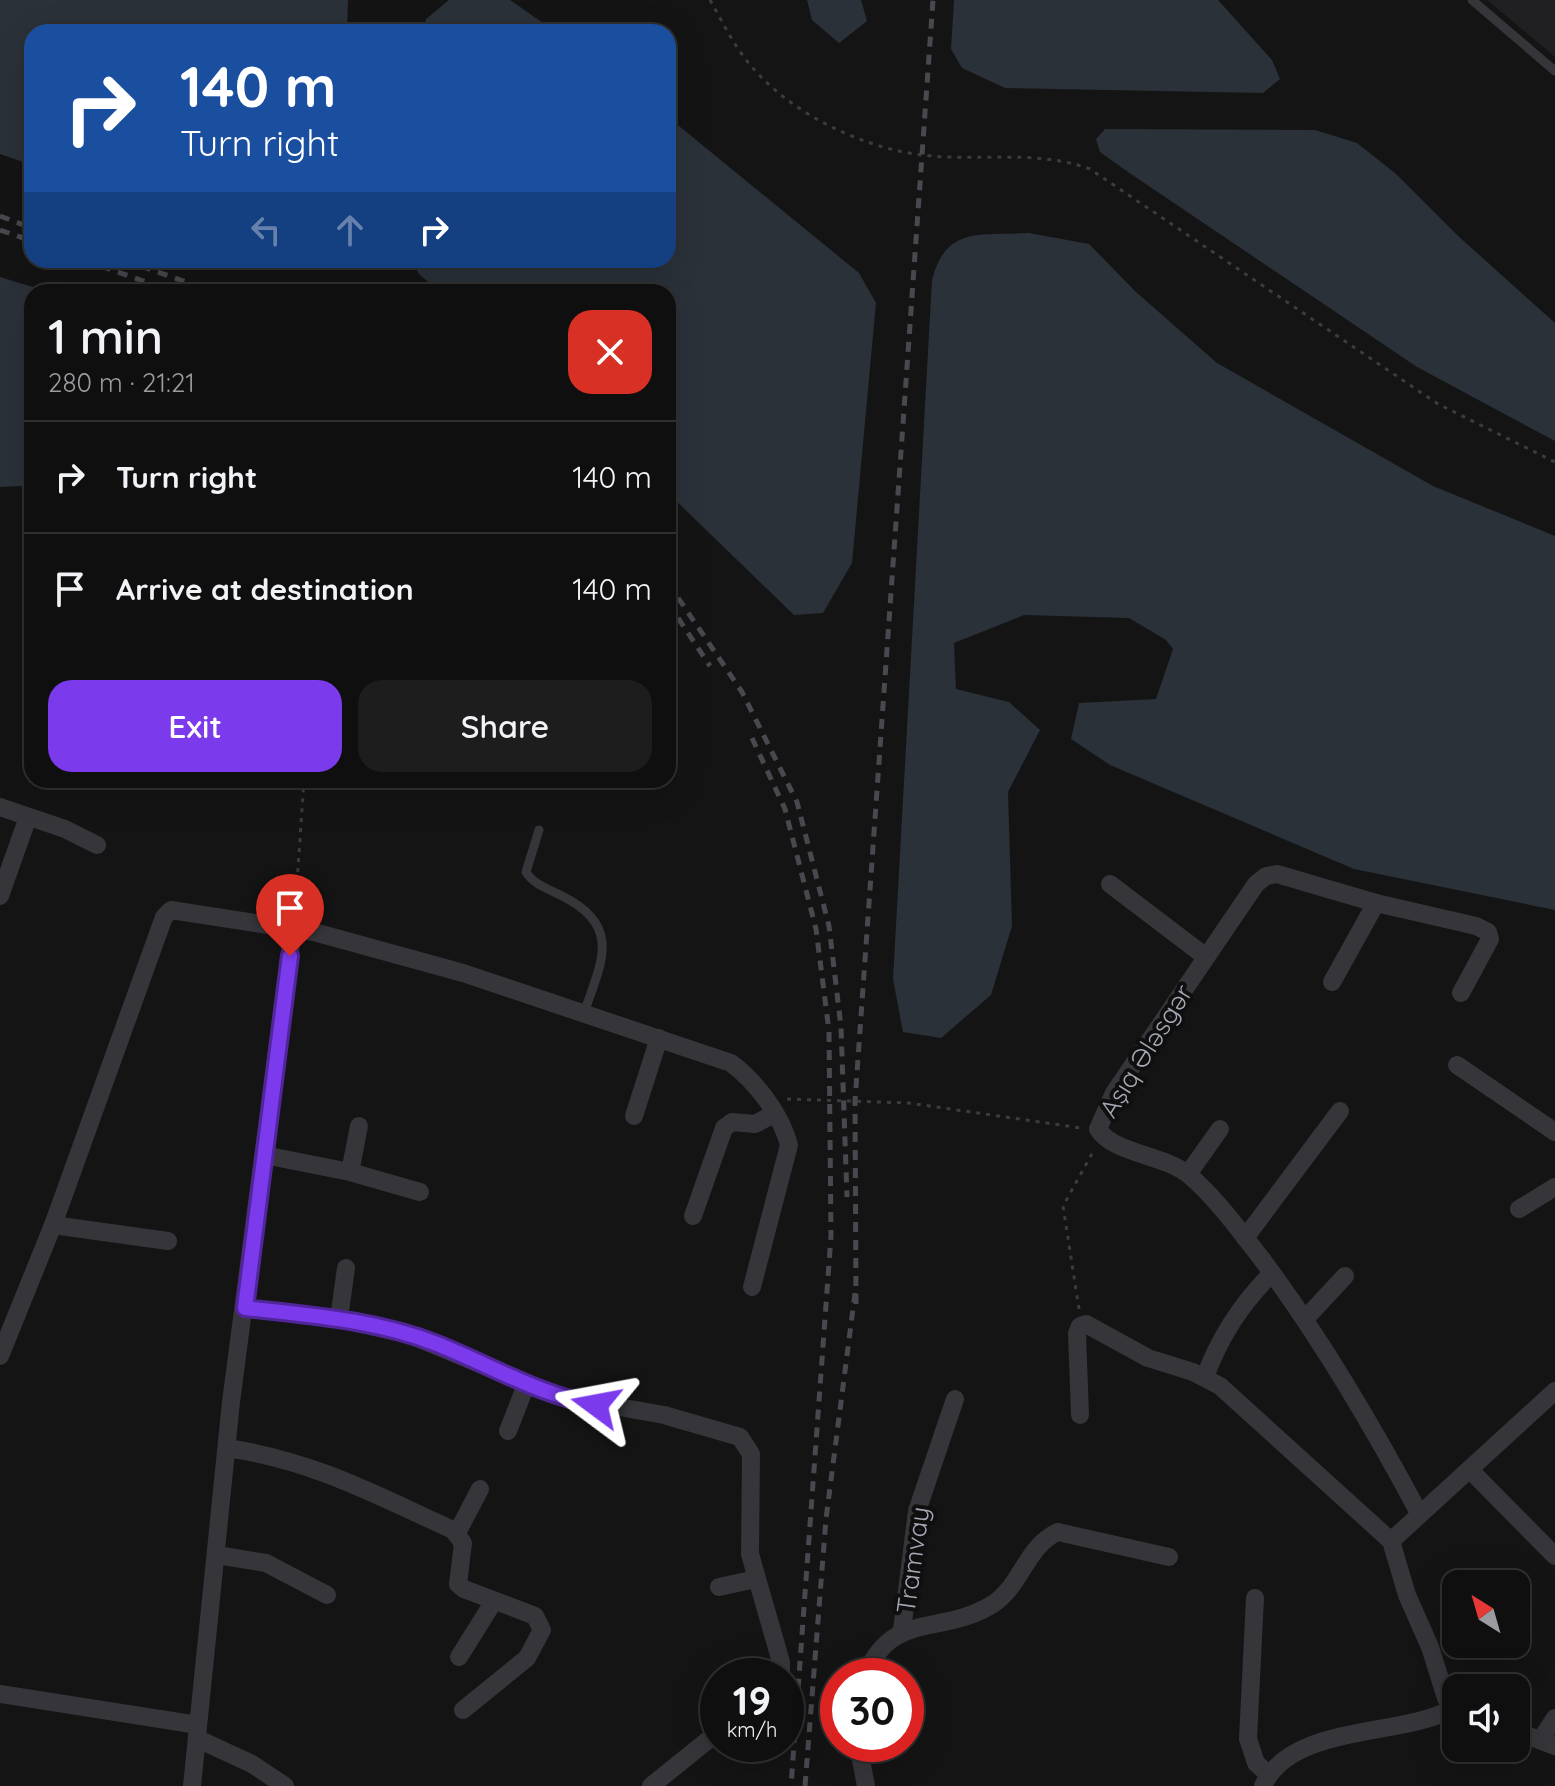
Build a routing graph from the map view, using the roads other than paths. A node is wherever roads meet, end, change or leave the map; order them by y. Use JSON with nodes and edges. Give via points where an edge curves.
{"nodes":[{"id":1,"x":1472,"y":0,"type":"edge"},
{"id":2,"x":1555,"y":71,"type":"edge"},
{"id":3,"x":0,"y":807,"type":"edge"},
{"id":4,"x":28,"y":817,"type":"junction"},
{"id":5,"x":539,"y":830,"type":"dead end"},
{"id":6,"x":97,"y":845,"type":"dead end"},
{"id":7,"x":1110,"y":884,"type":"dead end"},
{"id":8,"x":0,"y":896,"type":"edge"},
{"id":9,"x":1376,"y":903,"type":"junction"},
{"id":10,"x":293,"y":928,"type":"junction"},
{"id":11,"x":1206,"y":957,"type":"junction"},
{"id":12,"x":1332,"y":982,"type":"dead end"},
{"id":13,"x":1461,"y":993,"type":"dead end"},
{"id":14,"x":584,"y":1013,"type":"junction"},
{"id":15,"x":659,"y":1038,"type":"junction"},
{"id":16,"x":1457,"y":1065,"type":"dead end"},
{"id":17,"x":770,"y":1108,"type":"junction"},
{"id":18,"x":1340,"y":1111,"type":"dead end"},
{"id":19,"x":634,"y":1116,"type":"dead end"},
{"id":20,"x":359,"y":1126,"type":"dead end"},
{"id":21,"x":1220,"y":1129,"type":"dead end"},
{"id":22,"x":1555,"y":1132,"type":"edge"},
{"id":23,"x":264,"y":1155,"type":"junction"},
{"id":24,"x":350,"y":1172,"type":"junction"},
{"id":25,"x":1188,"y":1174,"type":"junction"},
{"id":26,"x":1555,"y":1187,"type":"edge"},
{"id":27,"x":420,"y":1192,"type":"dead end"},
{"id":28,"x":1519,"y":1209,"type":"dead end"},
{"id":29,"x":693,"y":1216,"type":"dead end"},
{"id":30,"x":53,"y":1225,"type":"junction"},
{"id":31,"x":1245,"y":1238,"type":"junction"},
{"id":32,"x":168,"y":1241,"type":"dead end"},
{"id":33,"x":346,"y":1268,"type":"dead end"},
{"id":34,"x":1272,"y":1273,"type":"junction"},
{"id":35,"x":1345,"y":1276,"type":"dead end"},
{"id":36,"x":752,"y":1287,"type":"dead end"},
{"id":37,"x":245,"y":1308,"type":"junction"},
{"id":38,"x":339,"y":1319,"type":"junction"},
{"id":39,"x":1305,"y":1319,"type":"junction"},
{"id":40,"x":0,"y":1356,"type":"edge"},
{"id":41,"x":1205,"y":1377,"type":"junction"},
{"id":42,"x":526,"y":1385,"type":"junction"},
{"id":43,"x":955,"y":1399,"type":"dead end"},
{"id":44,"x":1552,"y":1400,"type":"edge"},
{"id":45,"x":1080,"y":1415,"type":"dead end"},
{"id":46,"x":508,"y":1431,"type":"dead end"},
{"id":47,"x":227,"y":1448,"type":"junction"},
{"id":48,"x":1471,"y":1471,"type":"junction"},
{"id":49,"x":480,"y":1489,"type":"dead end"},
{"id":50,"x":1419,"y":1513,"type":"junction"},
{"id":51,"x":457,"y":1533,"type":"junction"},
{"id":52,"x":1391,"y":1541,"type":"junction"},
{"id":53,"x":217,"y":1555,"type":"junction"},
{"id":54,"x":1555,"y":1556,"type":"edge"},
{"id":55,"x":1169,"y":1557,"type":"dead end"},
{"id":56,"x":756,"y":1579,"type":"junction"},
{"id":57,"x":719,"y":1587,"type":"dead end"},
{"id":58,"x":327,"y":1595,"type":"dead end"},
{"id":59,"x":1255,"y":1598,"type":"dead end"},
{"id":60,"x":494,"y":1601,"type":"junction"},
{"id":61,"x":902,"y":1630,"type":"junction"},
{"id":62,"x":459,"y":1657,"type":"dead end"},
{"id":63,"x":780,"y":1658,"type":"edge"},
{"id":64,"x":874,"y":1658,"type":"edge"},
{"id":65,"x":1442,"y":1681,"type":"edge"},
{"id":66,"x":0,"y":1694,"type":"edge"},
{"id":67,"x":463,"y":1710,"type":"dead end"},
{"id":68,"x":1442,"y":1715,"type":"edge"},
{"id":69,"x":1555,"y":1718,"type":"edge"},
{"id":70,"x":198,"y":1732,"type":"junction"},
{"id":71,"x":1548,"y":1742,"type":"edge"},
{"id":72,"x":700,"y":1747,"type":"edge"},
{"id":73,"x":861,"y":1762,"type":"edge"},
{"id":74,"x":1266,"y":1780,"type":"edge"},
{"id":75,"x":192,"y":1786,"type":"edge"},
{"id":76,"x":285,"y":1786,"type":"edge"},
{"id":77,"x":651,"y":1786,"type":"edge"},
{"id":78,"x":866,"y":1786,"type":"edge"}],
"edges":[{"from":1,"to":2,"type":"lane"},
{"from":3,"to":4,"type":"street"},
{"from":4,"to":6,"type":"street"},
{"from":4,"to":8,"type":"street"},
{"from":5,"to":14,"type":"lane","via":[[526,872],[531,880],[575,902],[602,933],[603,956]]},
{"from":7,"to":11,"type":"street"},
{"from":9,"to":11,"type":"street","name":"Aşıq Ələsgər","via":[[1277,874],[1266,876]]},
{"from":9,"to":12,"type":"street"},
{"from":9,"to":13,"type":"street","name":"Aşıq Ələsgər","via":[[1488,932],[1490,939]]},
{"from":10,"to":14,"type":"street","via":[[463,973]]},
{"from":10,"to":23,"type":"street"},
{"from":10,"to":30,"type":"street","via":[[215,920],[182,909],[164,917]]},
{"from":11,"to":25,"type":"street","name":"Aşıq Ələsgər","via":[[1114,1093],[1100,1132]]},
{"from":14,"to":15,"type":"street"},
{"from":15,"to":17,"type":"street","via":[[731,1063],[748,1076]]},
{"from":15,"to":19,"type":"street"},
{"from":16,"to":22,"type":"street"},
{"from":17,"to":29,"type":"street","via":[[755,1124],[732,1122],[724,1128]]},
{"from":17,"to":36,"type":"street","via":[[789,1145]]},
{"from":18,"to":31,"type":"street"},
{"from":20,"to":24,"type":"street"},
{"from":21,"to":25,"type":"street"},
{"from":23,"to":24,"type":"street"},
{"from":23,"to":37,"type":"street"},
{"from":24,"to":27,"type":"street"},
{"from":25,"to":31,"type":"street","name":"Aşıq Ələsgər"},
{"from":26,"to":28,"type":"street"},
{"from":30,"to":32,"type":"street"},
{"from":30,"to":40,"type":"street"},
{"from":31,"to":34,"type":"street","name":"Aşıq Ələsgər"},
{"from":33,"to":38,"type":"street"},
{"from":34,"to":39,"type":"street","name":"Aşıq Ələsgər"},
{"from":34,"to":41,"type":"street","via":[[1244,1301]]},
{"from":35,"to":39,"type":"street"},
{"from":37,"to":38,"type":"street"},
{"from":37,"to":47,"type":"street"},
{"from":38,"to":42,"type":"street","via":[[437,1344]]},
{"from":39,"to":50,"type":"street","name":"Aşıq Ələsgər"},
{"from":41,"to":45,"type":"street","via":[[1148,1358],[1086,1324],[1077,1333]]},
{"from":41,"to":52,"type":"street"},
{"from":42,"to":46,"type":"street"},
{"from":42,"to":56,"type":"street","via":[[575,1402],[664,1415],[740,1437],[751,1454],[748,1535]]},
{"from":43,"to":61,"type":"street","name":"Tramvay","via":[[917,1511]]},
{"from":44,"to":48,"type":"street"},
{"from":47,"to":51,"type":"street","via":[[321,1469]]},
{"from":47,"to":53,"type":"street"},
{"from":48,"to":50,"type":"street"},
{"from":48,"to":54,"type":"street"},
{"from":49,"to":51,"type":"street"},
{"from":50,"to":52,"type":"street"},
{"from":51,"to":60,"type":"street","via":[[463,1550],[458,1584]]},
{"from":52,"to":65,"type":"street"},
{"from":53,"to":58,"type":"street","via":[[266,1563]]},
{"from":53,"to":70,"type":"street"},
{"from":55,"to":61,"type":"street","name":"Tramvay","via":[[1058,1532],[1032,1552],[1013,1585],[994,1603],[931,1628]]},
{"from":56,"to":57,"type":"street"},
{"from":56,"to":63,"type":"street"},
{"from":59,"to":74,"type":"street","via":[[1248,1739]]},
{"from":60,"to":62,"type":"street"},
{"from":60,"to":67,"type":"street","via":[[535,1616],[542,1630],[527,1658]]},
{"from":61,"to":64,"type":"street","name":"Tramvay"},
{"from":66,"to":70,"type":"street"},
{"from":68,"to":74,"type":"street","via":[[1313,1745],[1294,1754]]},
{"from":69,"to":71,"type":"street"},
{"from":70,"to":75,"type":"street"},
{"from":70,"to":76,"type":"street"},
{"from":72,"to":77,"type":"street"},
{"from":73,"to":78,"type":"street"}]}
